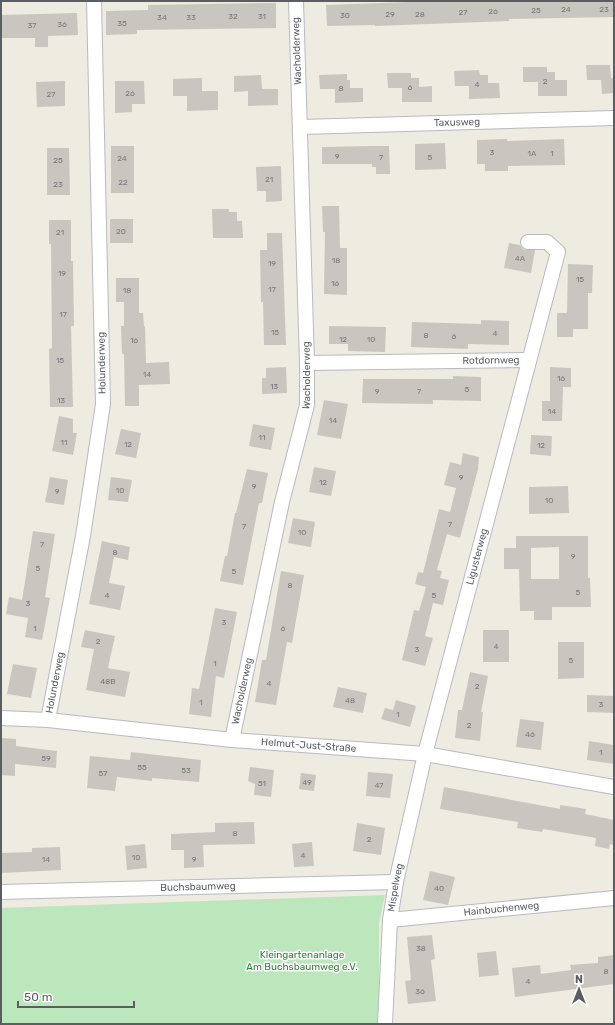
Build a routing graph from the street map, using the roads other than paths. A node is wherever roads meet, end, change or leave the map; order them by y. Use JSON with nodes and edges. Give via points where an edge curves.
{"nodes":[{"id":1,"x":94,"y":1,"type":"edge"},
{"id":2,"x":296,"y":1,"type":"edge"},
{"id":3,"x":614,"y":118,"type":"edge"},
{"id":4,"x":300,"y":127,"type":"junction"},
{"id":5,"x":528,"y":242,"type":"dead end"},
{"id":6,"x":529,"y":360,"type":"junction"},
{"id":7,"x":307,"y":363,"type":"junction"},
{"id":8,"x":1,"y":718,"type":"edge"},
{"id":9,"x":48,"y":720,"type":"junction"},
{"id":10,"x":232,"y":740,"type":"junction"},
{"id":11,"x":425,"y":754,"type":"junction"},
{"id":12,"x":614,"y":787,"type":"edge"},
{"id":13,"x":396,"y":882,"type":"junction"},
{"id":14,"x":1,"y":892,"type":"edge"},
{"id":15,"x":614,"y":898,"type":"edge"},
{"id":16,"x":390,"y":920,"type":"junction"},
{"id":17,"x":385,"y":1024,"type":"edge"}],
"edges":[{"from":1,"to":9,"type":"street","name":"Holunderweg","via":[[103,404],[83,536]]},
{"from":2,"to":4,"type":"street","name":"Wacholderweg"},
{"from":3,"to":4,"type":"street","name":"Taxusweg"},
{"from":4,"to":7,"type":"street","name":"Wacholderweg"},
{"from":5,"to":6,"type":"street","name":"Rotdornweg","via":[[546,242],[558,252]]},
{"from":6,"to":7,"type":"street","name":"Rotdornweg"},
{"from":6,"to":11,"type":"street","name":"Ligusterweg"},
{"from":7,"to":10,"type":"street","name":"Wacholderweg","via":[[307,406],[282,502]]},
{"from":8,"to":9,"type":"street","name":"Helmut-Just-Straße"},
{"from":9,"to":10,"type":"street","name":"Helmut-Just-Straße"},
{"from":10,"to":11,"type":"street","name":"Helmut-Just-Straße"},
{"from":11,"to":12,"type":"street","name":"Helmut-Just-Straße"},
{"from":11,"to":13,"type":"street","name":"Mispelweg"},
{"from":13,"to":14,"type":"street","name":"Buchsbaumweg"},
{"from":13,"to":16,"type":"street","name":"Mispelweg"},
{"from":15,"to":16,"type":"street","name":"Hainbuchenweg"},
{"from":16,"to":17,"type":"street","name":"Mispelweg"}]}
